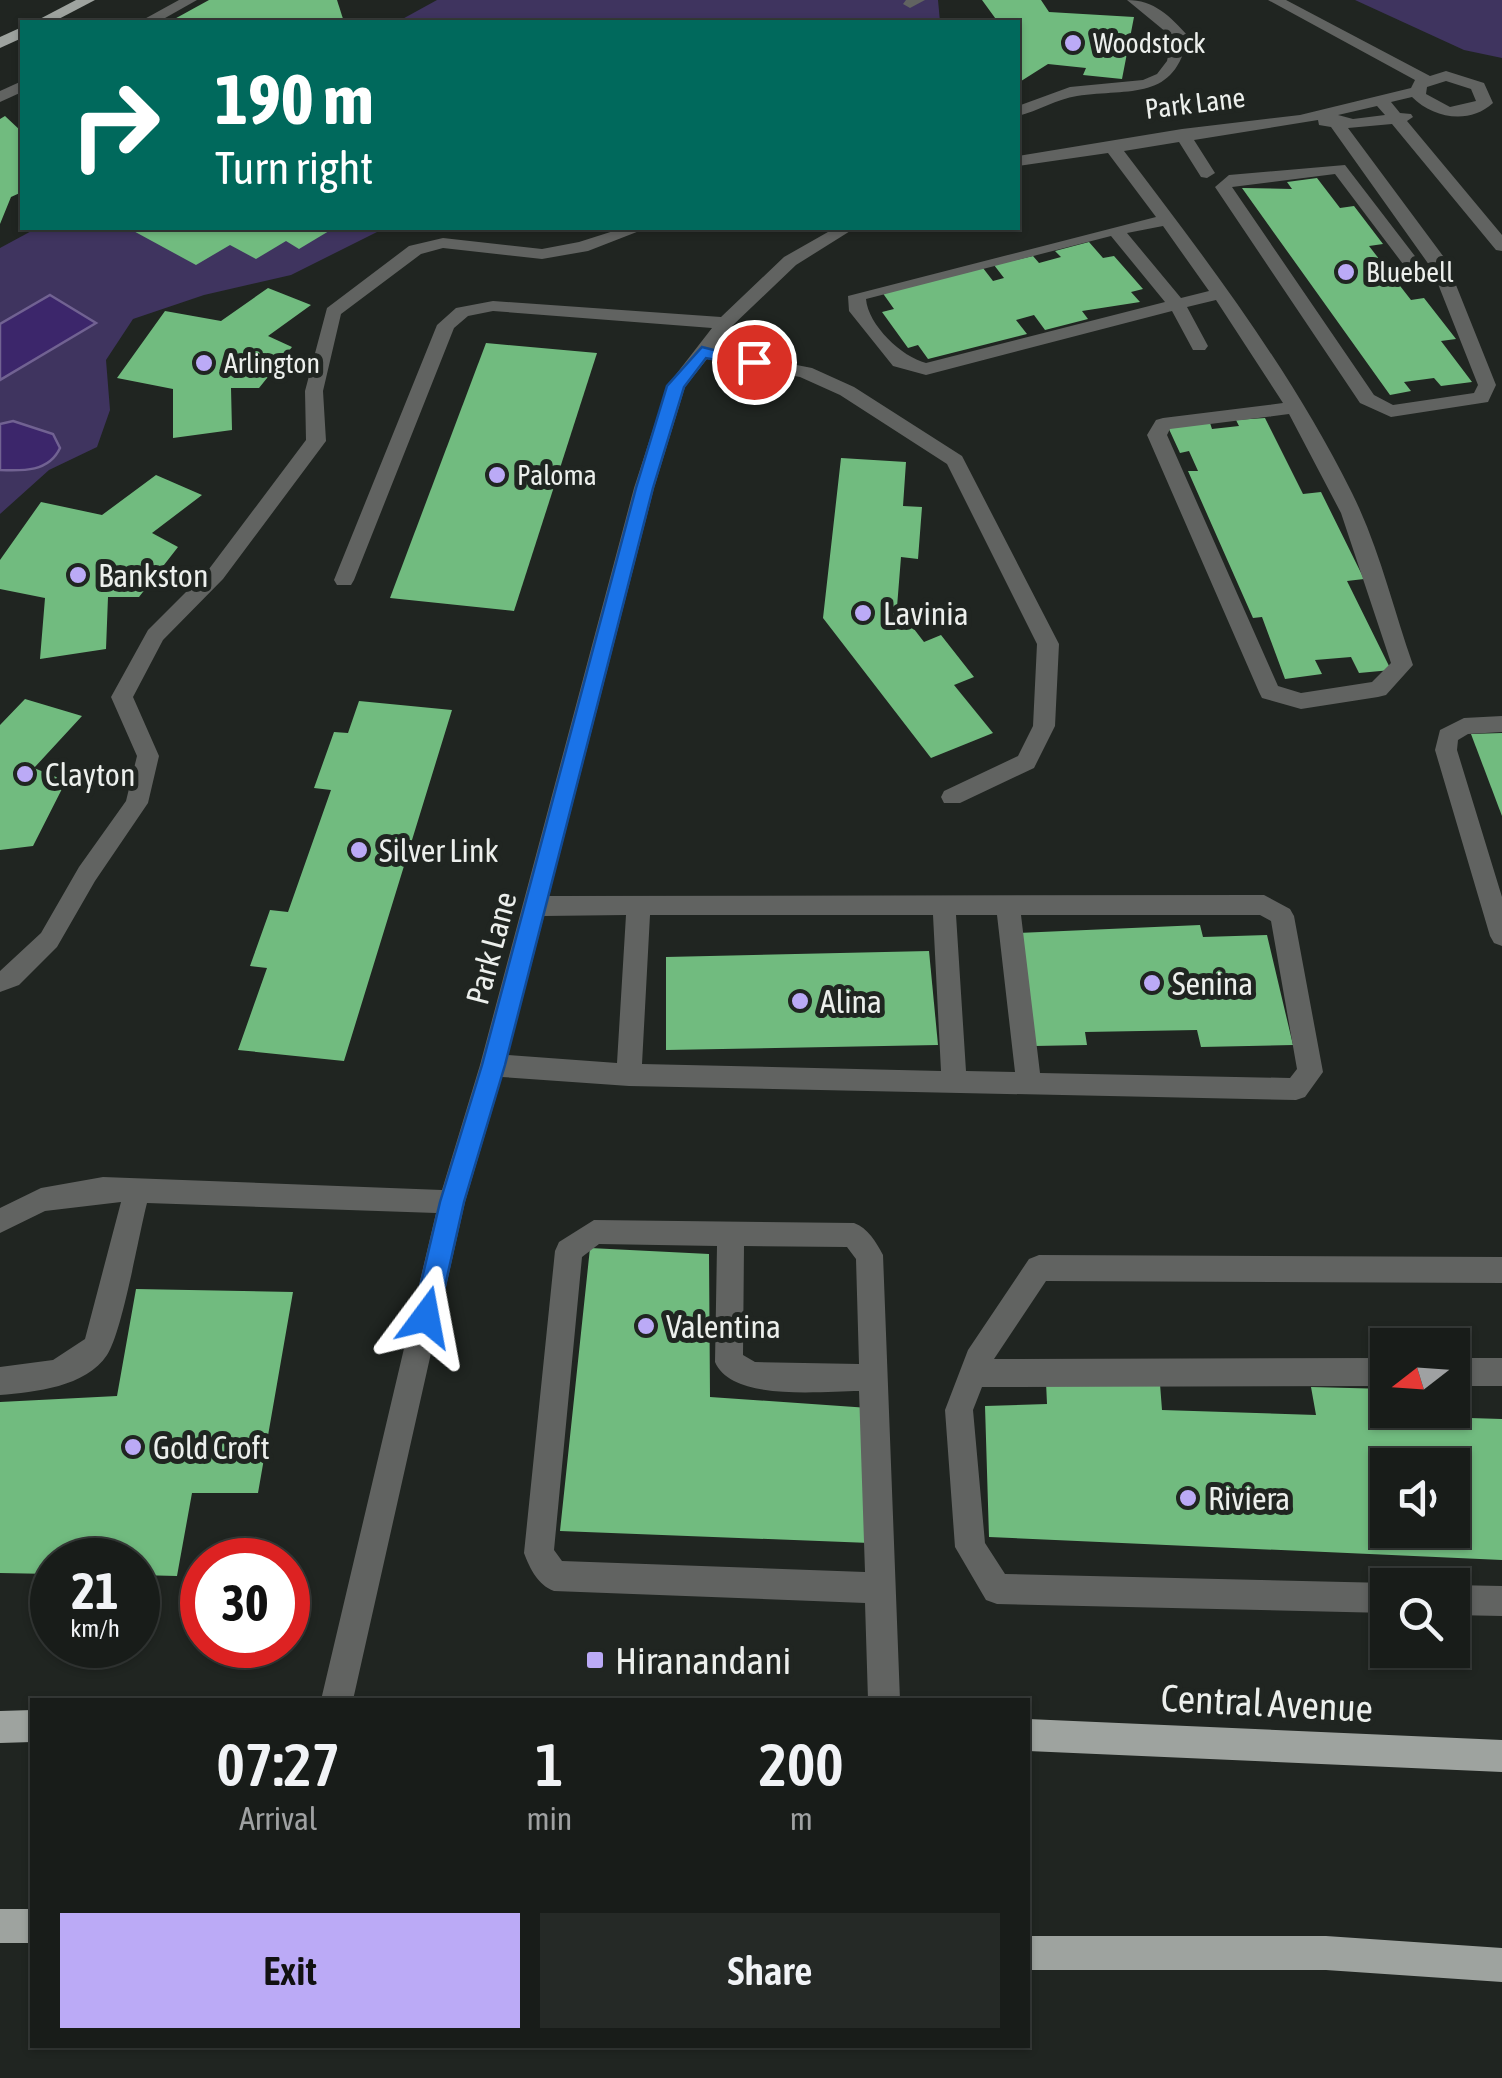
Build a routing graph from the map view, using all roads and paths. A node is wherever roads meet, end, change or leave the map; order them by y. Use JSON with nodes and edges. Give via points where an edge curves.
{"nodes":[{"id":1,"x":88,"y":0,"type":"edge"},
{"id":2,"x":190,"y":0,"type":"edge"},
{"id":3,"x":1134,"y":0,"type":"edge"},
{"id":4,"x":1275,"y":0,"type":"edge"},
{"id":5,"x":46,"y":20,"type":"edge"},
{"id":6,"x":151,"y":20,"type":"edge"},
{"id":7,"x":1468,"y":81,"type":"junction"},
{"id":8,"x":1502,"y":82,"type":"edge"},
{"id":9,"x":1421,"y":85,"type":"junction"},
{"id":10,"x":1379,"y":98,"type":"junction"},
{"id":11,"x":1502,"y":106,"type":"edge"},
{"id":12,"x":1480,"y":108,"type":"junction"},
{"id":13,"x":1020,"y":110,"type":"edge"},
{"id":14,"x":1440,"y":110,"type":"junction"},
{"id":15,"x":1331,"y":117,"type":"junction"},
{"id":16,"x":1395,"y":119,"type":"junction"},
{"id":17,"x":1182,"y":134,"type":"junction"},
{"id":18,"x":1111,"y":145,"type":"junction"},
{"id":19,"x":1020,"y":161,"type":"edge"},
{"id":20,"x":1208,"y":173,"type":"dead end"},
{"id":21,"x":1167,"y":220,"type":"junction"},
{"id":22,"x":632,"y":230,"type":"edge"},
{"id":23,"x":843,"y":230,"type":"edge"},
{"id":24,"x":1115,"y":230,"type":"junction"},
{"id":25,"x":1502,"y":246,"type":"edge"},
{"id":26,"x":1442,"y":280,"type":"junction"},
{"id":27,"x":1220,"y":294,"type":"junction"},
{"id":28,"x":1176,"y":304,"type":"junction"},
{"id":29,"x":725,"y":323,"type":"junction"},
{"id":30,"x":1199,"y":346,"type":"dead end"},
{"id":31,"x":702,"y":352,"type":"junction"},
{"id":32,"x":1292,"y":408,"type":"junction"},
{"id":33,"x":344,"y":580,"type":"dead end"},
{"id":34,"x":1502,"y":724,"type":"edge"},
{"id":35,"x":952,"y":797,"type":"dead end"},
{"id":36,"x":536,"y":906,"type":"junction"},
{"id":37,"x":1008,"y":907,"type":"junction"},
{"id":38,"x":944,"y":908,"type":"junction"},
{"id":39,"x":638,"y":909,"type":"junction"},
{"id":40,"x":1502,"y":936,"type":"edge"},
{"id":41,"x":0,"y":982,"type":"edge"},
{"id":42,"x":493,"y":1065,"type":"junction"},
{"id":43,"x":629,"y":1076,"type":"junction"},
{"id":44,"x":954,"y":1082,"type":"junction"},
{"id":45,"x":1029,"y":1084,"type":"junction"},
{"id":46,"x":137,"y":1190,"type":"junction"},
{"id":47,"x":452,"y":1202,"type":"junction"},
{"id":48,"x":0,"y":1221,"type":"edge"},
{"id":49,"x":731,"y":1233,"type":"junction"},
{"id":50,"x":1502,"y":1270,"type":"edge"},
{"id":51,"x":972,"y":1372,"type":"junction"},
{"id":52,"x":1370,"y":1372,"type":"edge"},
{"id":53,"x":1470,"y":1372,"type":"edge"},
{"id":54,"x":1502,"y":1372,"type":"edge"},
{"id":55,"x":873,"y":1378,"type":"junction"},
{"id":56,"x":0,"y":1381,"type":"edge"},
{"id":57,"x":880,"y":1588,"type":"junction"},
{"id":58,"x":1370,"y":1598,"type":"edge"},
{"id":59,"x":1470,"y":1600,"type":"edge"},
{"id":60,"x":1502,"y":1601,"type":"edge"},
{"id":61,"x":338,"y":1698,"type":"edge"},
{"id":62,"x":884,"y":1698,"type":"edge"},
{"id":63,"x":30,"y":1726,"type":"edge"},
{"id":64,"x":0,"y":1727,"type":"edge"},
{"id":65,"x":1030,"y":1735,"type":"edge"},
{"id":66,"x":1502,"y":1756,"type":"edge"},
{"id":67,"x":0,"y":1926,"type":"edge"},
{"id":68,"x":30,"y":1926,"type":"edge"},
{"id":69,"x":1030,"y":1952,"type":"edge"},
{"id":70,"x":1502,"y":1965,"type":"edge"}],
"edges":[{"from":1,"to":5,"type":"main road"},
{"from":2,"to":6,"type":"street"},
{"from":3,"to":13,"type":"street","via":[[1180,36],[1175,62],[1163,78],[1070,92]]},
{"from":4,"to":9,"type":"street"},
{"from":7,"to":8,"type":"street"},
{"from":7,"to":9,"type":"street","via":[[1446,76]]},
{"from":7,"to":12,"type":"street","via":[[1484,92]]},
{"from":9,"to":10,"type":"street"},
{"from":9,"to":14,"type":"street","via":[[1422,101]]},
{"from":10,"to":15,"type":"street"},
{"from":10,"to":16,"type":"street"},
{"from":11,"to":12,"type":"street"},
{"from":12,"to":14,"type":"street"},
{"from":14,"to":16,"type":"street"},
{"from":15,"to":16,"type":"street"},
{"from":15,"to":17,"type":"street","name":"Park Lane"},
{"from":15,"to":26,"type":"street","via":[[1438,260]]},
{"from":16,"to":25,"type":"street"},
{"from":17,"to":18,"type":"street","name":"Park Lane"},
{"from":17,"to":20,"type":"street"},
{"from":18,"to":19,"type":"street","name":"Park Lane"},
{"from":18,"to":21,"type":"street"},
{"from":21,"to":24,"type":"street"},
{"from":21,"to":27,"type":"street"},
{"from":22,"to":41,"type":"street","via":[[542,254],[443,244],[415,250],[333,312],[314,390],[316,441],[216,574],[155,634],[122,697],[148,756],[137,803],[49,940]]},
{"from":23,"to":29,"type":"street","name":"Park Lane","via":[[790,262]]},
{"from":24,"to":28,"type":"street"},
{"from":24,"to":28,"type":"street","via":[[857,296],[858,311],[900,362],[926,368]]},
{"from":26,"to":26,"type":"street","via":[[1488,385],[1481,398],[1391,412],[1367,399],[1222,187],[1229,180],[1339,169],[1415,268]]},
{"from":27,"to":28,"type":"street"},
{"from":27,"to":32,"type":"street"},
{"from":28,"to":30,"type":"street"},
{"from":29,"to":31,"type":"street","name":"Park Lane"},
{"from":29,"to":33,"type":"street","via":[[492,306],[462,312],[446,324]]},
{"from":31,"to":35,"type":"street","via":[[806,372],[955,460],[1048,644],[1044,726],[1026,762]]},
{"from":31,"to":36,"type":"street","name":"Park Lane","via":[[676,386],[644,488]]},
{"from":32,"to":32,"type":"street","via":[[1342,494],[1402,665],[1378,689],[1301,701],[1270,692],[1157,435],[1162,424]]},
{"from":34,"to":40,"type":"street","via":[[1464,726],[1448,736],[1446,750]]},
{"from":36,"to":39,"type":"street"},
{"from":36,"to":42,"type":"street","name":"Park Lane"},
{"from":37,"to":38,"type":"street"},
{"from":37,"to":45,"type":"street"},
{"from":37,"to":45,"type":"street","via":[[1264,905],[1282,916],[1310,1072],[1296,1089]]},
{"from":38,"to":39,"type":"street"},
{"from":38,"to":44,"type":"street"},
{"from":39,"to":43,"type":"street"},
{"from":42,"to":43,"type":"street"},
{"from":42,"to":47,"type":"street","name":"Park Lane"},
{"from":43,"to":44,"type":"street"},
{"from":44,"to":45,"type":"street"},
{"from":46,"to":47,"type":"street"},
{"from":46,"to":48,"type":"street","via":[[41,1200]]},
{"from":46,"to":56,"type":"street","via":[[97,1346],[79,1366]]},
{"from":47,"to":61,"type":"street","name":"Park Lane"},
{"from":49,"to":55,"type":"street","via":[[854,1234],[869,1255]]},
{"from":49,"to":55,"type":"street","via":[[729,1362],[751,1376]]},
{"from":49,"to":57,"type":"street","via":[[594,1232],[569,1251],[539,1553],[554,1576]]},
{"from":50,"to":51,"type":"street","via":[[1039,1268]]},
{"from":51,"to":52,"type":"street"},
{"from":51,"to":58,"type":"street","via":[[959,1410],[970,1546],[997,1589]]},
{"from":53,"to":54,"type":"street"},
{"from":55,"to":57,"type":"street"},
{"from":57,"to":62,"type":"street"},
{"from":59,"to":60,"type":"street"},
{"from":63,"to":64,"type":"main road"},
{"from":65,"to":66,"type":"main road","name":"Central Avenue"},
{"from":67,"to":68,"type":"main road"},
{"from":69,"to":70,"type":"main road","via":[[1326,1953]]}]}
